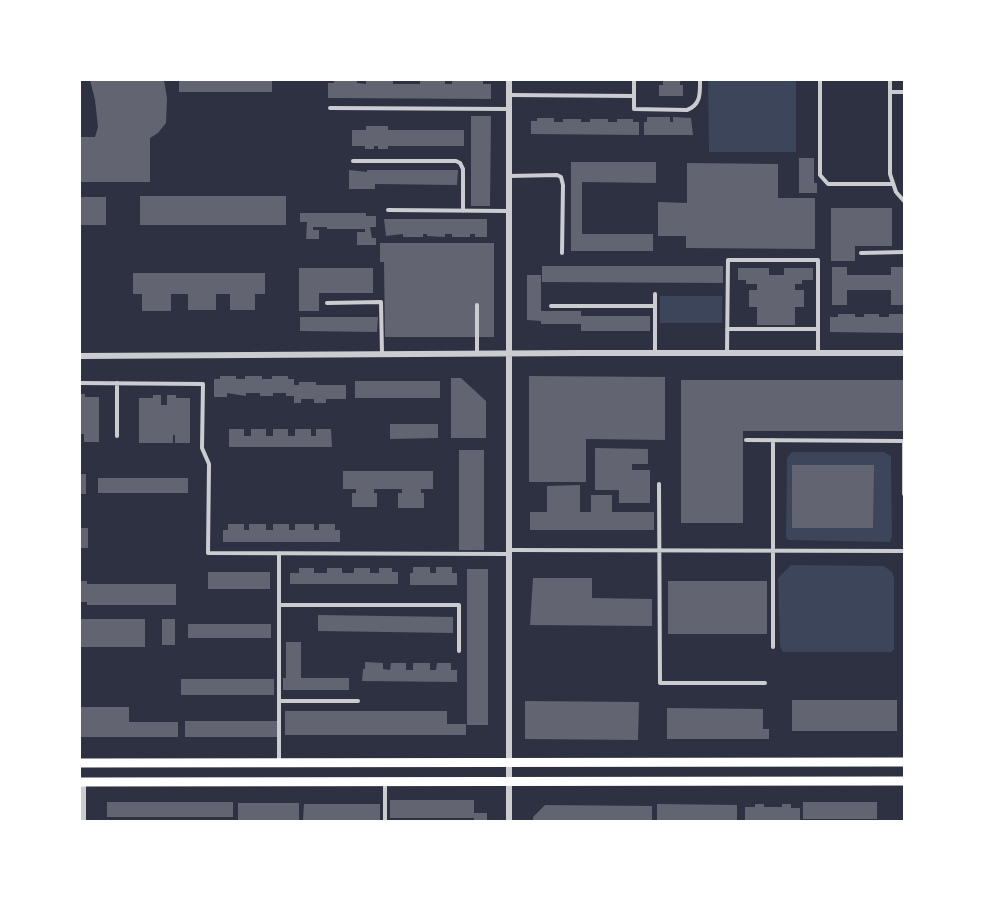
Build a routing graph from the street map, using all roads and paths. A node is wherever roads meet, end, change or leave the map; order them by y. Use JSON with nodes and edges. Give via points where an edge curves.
{"nodes":[{"id":1,"x":508,"y":80,"type":"edge"},
{"id":2,"x":634,"y":80,"type":"edge"},
{"id":3,"x":700,"y":80,"type":"edge"},
{"id":4,"x":820,"y":80,"type":"edge"},
{"id":5,"x":890,"y":80,"type":"edge"},
{"id":6,"x":890,"y":92,"type":"junction"},
{"id":7,"x":904,"y":92,"type":"edge"},
{"id":8,"x":508,"y":95,"type":"junction"},
{"id":9,"x":634,"y":96,"type":"junction"},
{"id":10,"x":330,"y":108,"type":"dead end"},
{"id":11,"x":508,"y":109,"type":"junction"},
{"id":12,"x":353,"y":161,"type":"dead end"},
{"id":13,"x":508,"y":176,"type":"junction"},
{"id":14,"x":893,"y":184,"type":"junction"},
{"id":15,"x":904,"y":201,"type":"edge"},
{"id":16,"x":388,"y":210,"type":"dead end"},
{"id":17,"x":463,"y":211,"type":"junction"},
{"id":18,"x":508,"y":211,"type":"junction"},
{"id":19,"x":562,"y":252,"type":"dead end"},
{"id":20,"x":904,"y":252,"type":"edge"},
{"id":21,"x":861,"y":253,"type":"dead end"},
{"id":22,"x":655,"y":294,"type":"dead end"},
{"id":23,"x":327,"y":303,"type":"dead end"},
{"id":24,"x":477,"y":305,"type":"dead end"},
{"id":25,"x":551,"y":306,"type":"dead end"},
{"id":26,"x":655,"y":306,"type":"junction"},
{"id":27,"x":728,"y":328,"type":"junction"},
{"id":28,"x":818,"y":328,"type":"junction"},
{"id":29,"x":477,"y":353,"type":"junction"},
{"id":30,"x":508,"y":353,"type":"junction"},
{"id":31,"x":655,"y":353,"type":"junction"},
{"id":32,"x":728,"y":353,"type":"junction"},
{"id":33,"x":818,"y":353,"type":"junction"},
{"id":34,"x":904,"y":353,"type":"edge"},
{"id":35,"x":382,"y":354,"type":"junction"},
{"id":36,"x":80,"y":356,"type":"edge"},
{"id":37,"x":80,"y":383,"type":"edge"},
{"id":38,"x":117,"y":383,"type":"junction"},
{"id":39,"x":117,"y":436,"type":"dead end"},
{"id":40,"x":746,"y":440,"type":"dead end"},
{"id":41,"x":773,"y":440,"type":"junction"},
{"id":42,"x":659,"y":484,"type":"dead end"},
{"id":43,"x":904,"y":494,"type":"edge"},
{"id":44,"x":660,"y":550,"type":"junction"},
{"id":45,"x":773,"y":551,"type":"junction"},
{"id":46,"x":904,"y":551,"type":"edge"},
{"id":47,"x":508,"y":552,"type":"junction"},
{"id":48,"x":279,"y":553,"type":"junction"},
{"id":49,"x":279,"y":605,"type":"junction"},
{"id":50,"x":773,"y":647,"type":"dead end"},
{"id":51,"x":459,"y":651,"type":"dead end"},
{"id":52,"x":765,"y":683,"type":"dead end"},
{"id":53,"x":279,"y":701,"type":"junction"},
{"id":54,"x":358,"y":701,"type":"dead end"},
{"id":55,"x":279,"y":762,"type":"junction"},
{"id":56,"x":508,"y":762,"type":"junction"},
{"id":57,"x":904,"y":762,"type":"edge"},
{"id":58,"x":80,"y":763,"type":"edge"},
{"id":59,"x":904,"y":781,"type":"edge"},
{"id":60,"x":81,"y":782,"type":"edge"},
{"id":61,"x":385,"y":782,"type":"junction"},
{"id":62,"x":508,"y":782,"type":"junction"},
{"id":63,"x":83,"y":822,"type":"edge"},
{"id":64,"x":385,"y":822,"type":"edge"},
{"id":65,"x":508,"y":822,"type":"edge"}],
"edges":[{"from":1,"to":8,"type":"street"},
{"from":2,"to":9,"type":"lane"},
{"from":3,"to":9,"type":"lane","via":[[698,102],[687,110],[634,109]]},
{"from":4,"to":14,"type":"lane","via":[[820,175],[828,184]]},
{"from":5,"to":6,"type":"lane"},
{"from":6,"to":7,"type":"lane"},
{"from":6,"to":14,"type":"lane"},
{"from":8,"to":9,"type":"lane"},
{"from":8,"to":11,"type":"street"},
{"from":10,"to":11,"type":"lane"},
{"from":11,"to":13,"type":"street"},
{"from":12,"to":17,"type":"lane","via":[[456,161],[463,169]]},
{"from":13,"to":18,"type":"street"},
{"from":13,"to":19,"type":"lane","via":[[561,177]]},
{"from":14,"to":15,"type":"lane"},
{"from":16,"to":17,"type":"lane"},
{"from":17,"to":18,"type":"lane"},
{"from":18,"to":30,"type":"street"},
{"from":20,"to":21,"type":"lane"},
{"from":22,"to":26,"type":"lane"},
{"from":23,"to":35,"type":"lane","via":[[381,302]]},
{"from":24,"to":29,"type":"lane"},
{"from":25,"to":26,"type":"lane"},
{"from":26,"to":31,"type":"lane"},
{"from":27,"to":28,"type":"lane"},
{"from":27,"to":28,"type":"lane","via":[[728,260],[818,260]]},
{"from":27,"to":32,"type":"lane"},
{"from":28,"to":33,"type":"lane"},
{"from":29,"to":30,"type":"street"},
{"from":29,"to":35,"type":"street"},
{"from":30,"to":31,"type":"street"},
{"from":30,"to":47,"type":"street"},
{"from":31,"to":32,"type":"street"},
{"from":32,"to":33,"type":"street"},
{"from":33,"to":34,"type":"street"},
{"from":35,"to":36,"type":"street"},
{"from":37,"to":38,"type":"lane"},
{"from":38,"to":39,"type":"lane"},
{"from":38,"to":48,"type":"lane","via":[[203,384],[202,448],[209,464],[208,553]]},
{"from":40,"to":41,"type":"lane"},
{"from":41,"to":43,"type":"lane","via":[[904,441]]},
{"from":41,"to":45,"type":"lane"},
{"from":42,"to":44,"type":"lane"},
{"from":44,"to":45,"type":"lane"},
{"from":44,"to":47,"type":"lane"},
{"from":44,"to":52,"type":"lane","via":[[660,683]]},
{"from":45,"to":46,"type":"lane"},
{"from":45,"to":50,"type":"lane"},
{"from":47,"to":48,"type":"lane"},
{"from":47,"to":56,"type":"street"},
{"from":48,"to":49,"type":"lane"},
{"from":49,"to":51,"type":"lane","via":[[459,605]]},
{"from":49,"to":53,"type":"lane"},
{"from":53,"to":54,"type":"lane"},
{"from":53,"to":55,"type":"lane"},
{"from":55,"to":56,"type":"main road"},
{"from":55,"to":58,"type":"main road"},
{"from":56,"to":57,"type":"main road"},
{"from":56,"to":62,"type":"street"},
{"from":59,"to":62,"type":"main road"},
{"from":60,"to":61,"type":"main road"},
{"from":60,"to":63,"type":"street"},
{"from":61,"to":62,"type":"main road"},
{"from":61,"to":64,"type":"lane"},
{"from":62,"to":65,"type":"street"}]}
